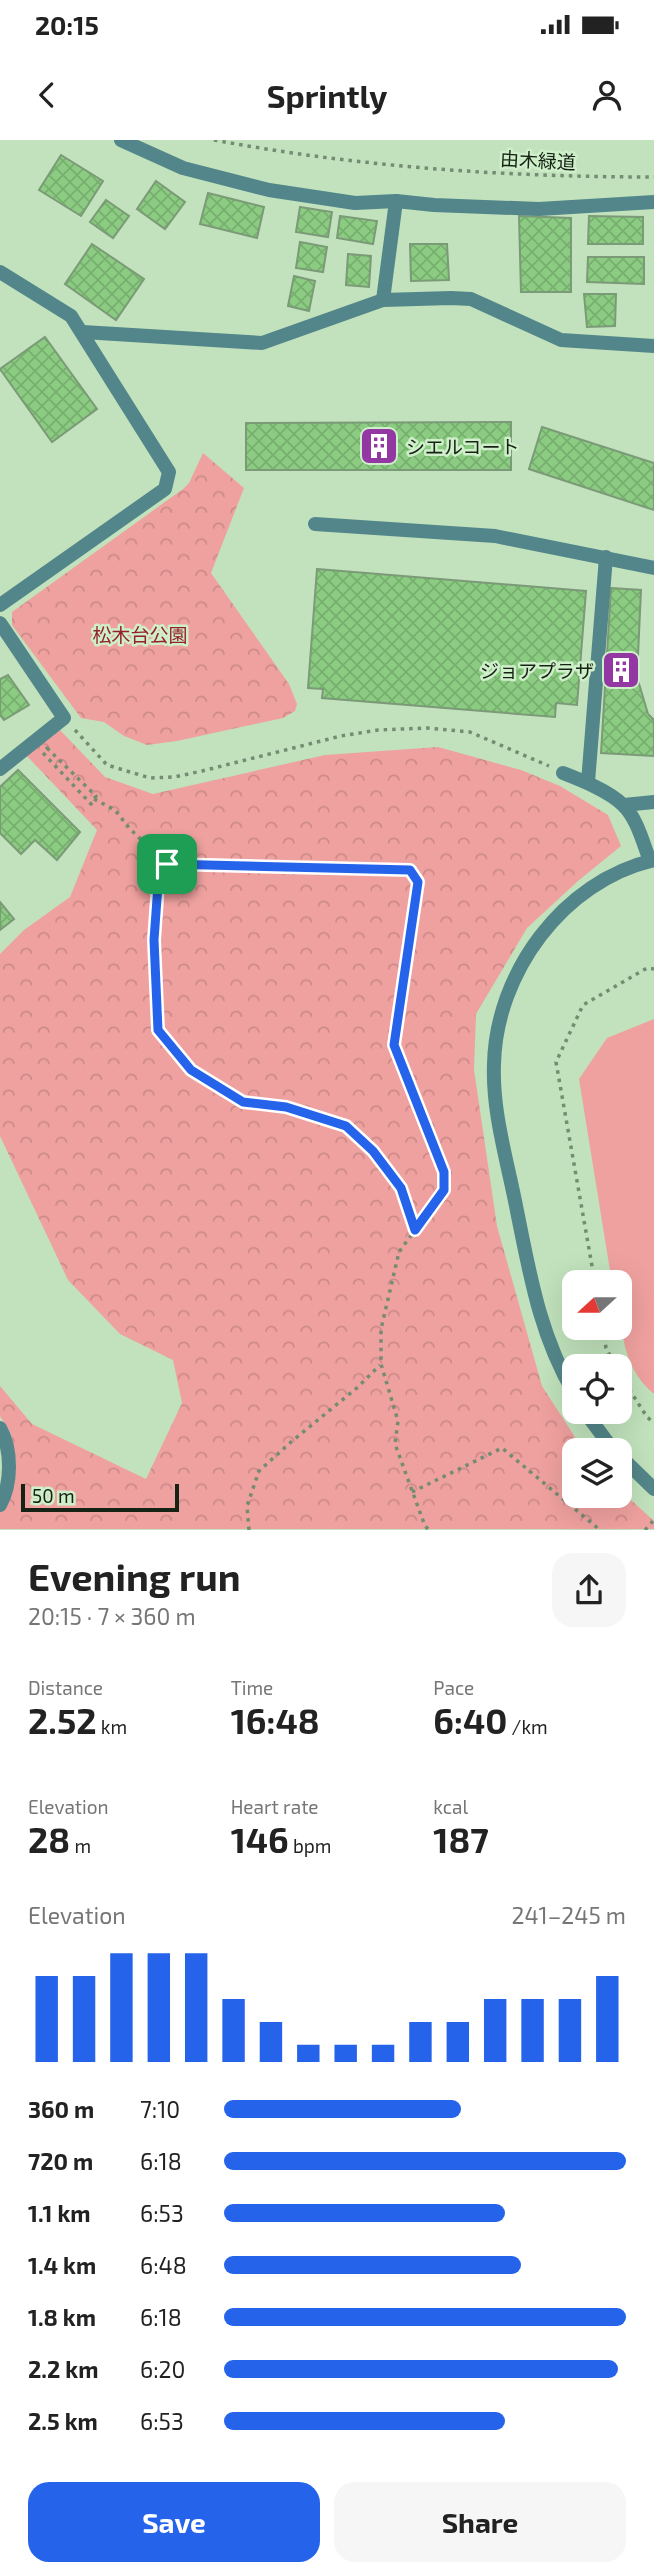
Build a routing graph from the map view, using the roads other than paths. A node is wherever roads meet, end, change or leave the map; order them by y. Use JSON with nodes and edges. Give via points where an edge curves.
{"nodes":[{"id":1,"x":121,"y":140,"type":"edge"},
{"id":2,"x":396,"y":201,"type":"junction"},
{"id":3,"x":654,"y":202,"type":"edge"},
{"id":4,"x":0,"y":272,"type":"edge"},
{"id":5,"x":383,"y":300,"type":"junction"},
{"id":6,"x":83,"y":332,"type":"junction"},
{"id":7,"x":654,"y":346,"type":"edge"},
{"id":8,"x":314,"y":524,"type":"dead end"},
{"id":9,"x":606,"y":557,"type":"junction"},
{"id":10,"x":654,"y":568,"type":"edge"},
{"id":11,"x":0,"y":605,"type":"edge"},
{"id":12,"x":0,"y":623,"type":"edge"},
{"id":13,"x":0,"y":769,"type":"edge"},
{"id":14,"x":563,"y":773,"type":"road end"},
{"id":15,"x":588,"y":782,"type":"junction"},
{"id":16,"x":654,"y":802,"type":"edge"},
{"id":17,"x":624,"y":805,"type":"junction"},
{"id":18,"x":652,"y":860,"type":"edge"},
{"id":19,"x":562,"y":1370,"type":"edge"},
{"id":20,"x":0,"y":1428,"type":"edge"},
{"id":21,"x":632,"y":1468,"type":"edge"},
{"id":22,"x":654,"y":1489,"type":"edge"},
{"id":23,"x":0,"y":1505,"type":"edge"}],
"edges":[{"from":1,"to":2,"type":"street","via":[[183,168],[270,190],[355,204]]},
{"from":2,"to":3,"type":"street","via":[[539,209]]},
{"from":2,"to":5,"type":"street"},
{"from":4,"to":6,"type":"street","via":[[71,316]]},
{"from":5,"to":6,"type":"street","via":[[261,342]]},
{"from":5,"to":7,"type":"street","via":[[471,299],[561,340]]},
{"from":6,"to":11,"type":"street","via":[[169,472],[165,489]]},
{"from":8,"to":9,"type":"street","via":[[495,536]]},
{"from":9,"to":10,"type":"street"},
{"from":9,"to":15,"type":"street"},
{"from":12,"to":13,"type":"street","via":[[64,718]]},
{"from":14,"to":15,"type":"street"},
{"from":15,"to":17,"type":"street"},
{"from":16,"to":17,"type":"street"},
{"from":17,"to":18,"type":"street"},
{"from":18,"to":19,"type":"street","via":[[600,883],[546,929],[514,978],[496,1036],[495,1100],[532,1288]]},
{"from":20,"to":23,"type":"street","via":[[9,1464],[6,1494]]},
{"from":21,"to":22,"type":"street"}]}
